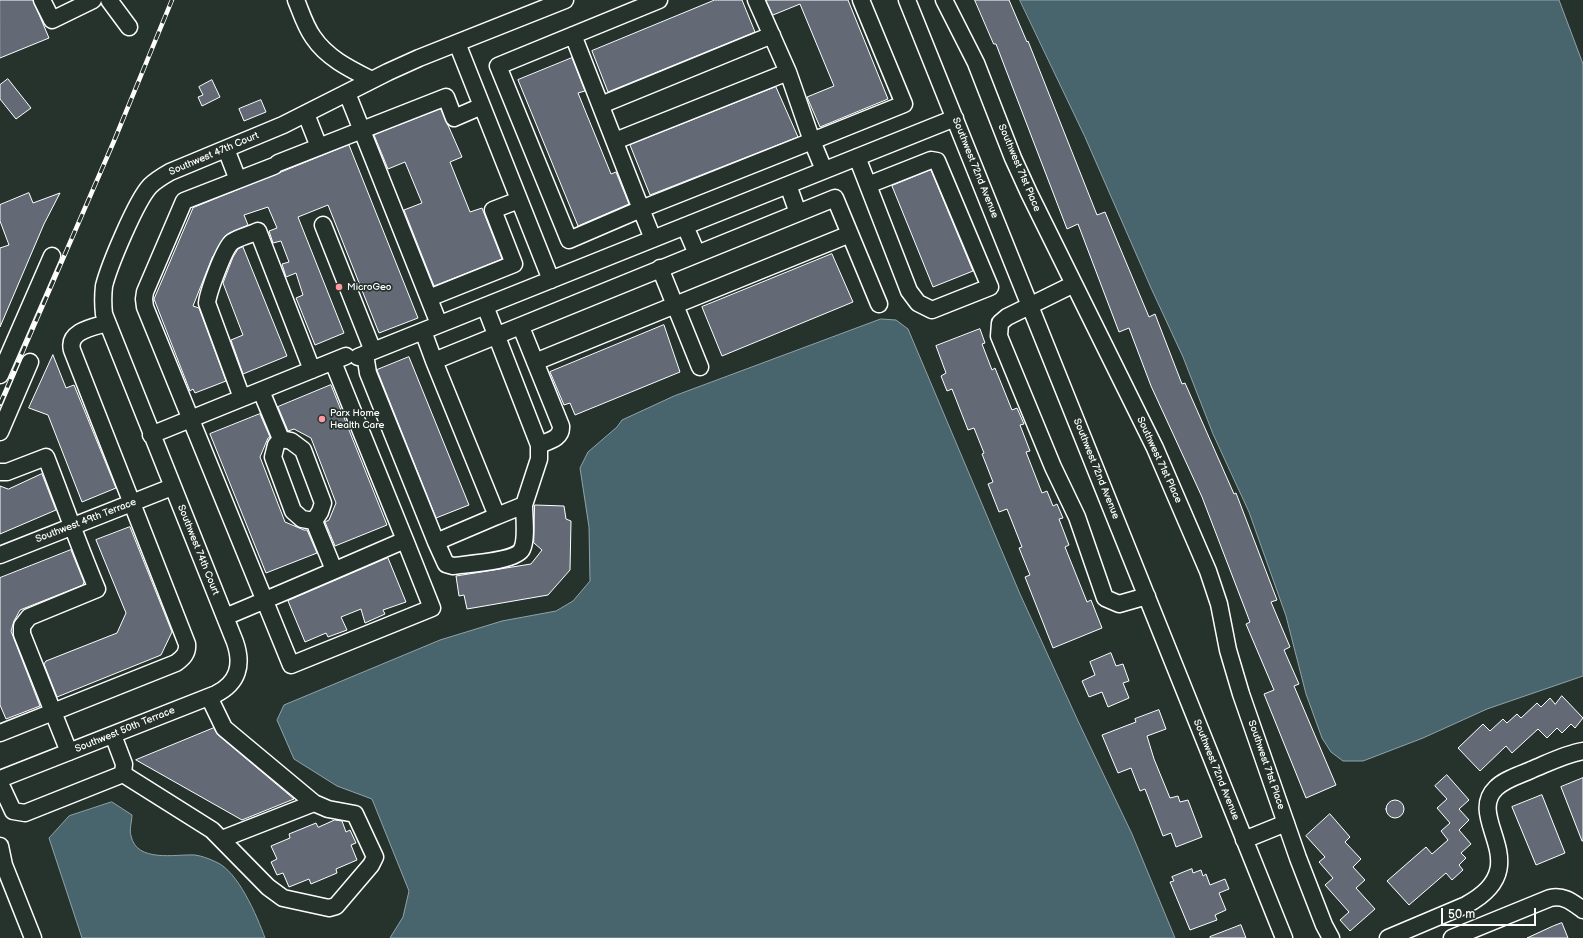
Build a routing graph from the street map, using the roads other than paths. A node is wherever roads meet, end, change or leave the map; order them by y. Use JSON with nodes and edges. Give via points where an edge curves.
{"nodes":[{"id":1,"x":42,"y":0,"type":"edge"},
{"id":2,"x":93,"y":0,"type":"edge"},
{"id":3,"x":109,"y":0,"type":"edge"},
{"id":4,"x":296,"y":0,"type":"edge"},
{"id":5,"x":565,"y":0,"type":"edge"},
{"id":6,"x":659,"y":0,"type":"edge"},
{"id":7,"x":756,"y":0,"type":"edge"},
{"id":8,"x":861,"y":0,"type":"edge"},
{"id":9,"x":907,"y":0,"type":"edge"},
{"id":10,"x":944,"y":0,"type":"edge"},
{"id":11,"x":129,"y":27,"type":"dead end"},
{"id":12,"x":574,"y":35,"type":"junction"},
{"id":13,"x":772,"y":36,"type":"junction"},
{"id":14,"x":457,"y":43,"type":"junction"},
{"id":15,"x":788,"y":72,"type":"junction"},
{"id":16,"x":372,"y":80,"type":"junction"},
{"id":17,"x":347,"y":93,"type":"junction"},
{"id":18,"x":601,"y":105,"type":"junction"},
{"id":19,"x":482,"y":106,"type":"junction"},
{"id":20,"x":306,"y":114,"type":"junction"},
{"id":21,"x":955,"y":118,"type":"junction"},
{"id":22,"x":362,"y":130,"type":"junction"},
{"id":23,"x":614,"y":141,"type":"junction"},
{"id":24,"x":812,"y":141,"type":"junction"},
{"id":25,"x":320,"y":147,"type":"junction"},
{"id":26,"x":226,"y":149,"type":"junction"},
{"id":27,"x":857,"y":157,"type":"junction"},
{"id":28,"x":824,"y":170,"type":"junction"},
{"id":29,"x":238,"y":180,"type":"junction"},
{"id":30,"x":788,"y":185,"type":"junction"},
{"id":31,"x":868,"y":185,"type":"junction"},
{"id":32,"x":519,"y":200,"type":"junction"},
{"id":33,"x":641,"y":209,"type":"junction"},
{"id":34,"x":798,"y":213,"type":"junction"},
{"id":35,"x":323,"y":225,"type":"dead end"},
{"id":36,"x":685,"y":226,"type":"junction"},
{"id":37,"x":850,"y":234,"type":"junction"},
{"id":38,"x":653,"y":239,"type":"junction"},
{"id":39,"x":697,"y":254,"type":"junction"},
{"id":40,"x":52,"y":256,"type":"dead end"},
{"id":41,"x":660,"y":268,"type":"junction"},
{"id":42,"x":551,"y":280,"type":"junction"},
{"id":43,"x":1074,"y":284,"type":"junction"},
{"id":44,"x":429,"y":298,"type":"junction"},
{"id":45,"x":879,"y":304,"type":"dead end"},
{"id":46,"x":675,"y":305,"type":"junction"},
{"id":47,"x":1030,"y":305,"type":"junction"},
{"id":48,"x":485,"y":306,"type":"junction"},
{"id":49,"x":107,"y":323,"type":"junction"},
{"id":50,"x":439,"y":324,"type":"junction"},
{"id":51,"x":521,"y":327,"type":"junction"},
{"id":52,"x":423,"y":331,"type":"junction"},
{"id":53,"x":497,"y":337,"type":"junction"},
{"id":54,"x":355,"y":356,"type":"junction"},
{"id":55,"x":434,"y":361,"type":"junction"},
{"id":56,"x":30,"y":362,"type":"dead end"},
{"id":57,"x":535,"y":362,"type":"junction"},
{"id":58,"x":700,"y":368,"type":"dead end"},
{"id":59,"x":312,"y":370,"type":"junction"},
{"id":60,"x":0,"y":375,"type":"edge"},
{"id":61,"x":261,"y":391,"type":"junction"},
{"id":62,"x":242,"y":398,"type":"junction"},
{"id":63,"x":190,"y":420,"type":"junction"},
{"id":64,"x":0,"y":432,"type":"edge"},
{"id":65,"x":151,"y":435,"type":"junction"},
{"id":66,"x":281,"y":439,"type":"junction"},
{"id":67,"x":539,"y":445,"type":"junction"},
{"id":68,"x":0,"y":472,"type":"edge"},
{"id":69,"x":172,"y":487,"type":"junction"},
{"id":70,"x":132,"y":503,"type":"junction"},
{"id":71,"x":524,"y":505,"type":"junction"},
{"id":72,"x":497,"y":516,"type":"junction"},
{"id":73,"x":314,"y":521,"type":"junction"},
{"id":74,"x":72,"y":527,"type":"junction"},
{"id":75,"x":405,"y":540,"type":"junction"},
{"id":76,"x":436,"y":542,"type":"junction"},
{"id":77,"x":0,"y":555,"type":"edge"},
{"id":78,"x":334,"y":570,"type":"junction"},
{"id":79,"x":1147,"y":596,"type":"junction"},
{"id":80,"x":264,"y":600,"type":"junction"},
{"id":81,"x":225,"y":617,"type":"junction"},
{"id":82,"x":239,"y":667,"type":"joint"},
{"id":83,"x":209,"y":697,"type":"junction"},
{"id":84,"x":52,"y":712,"type":"junction"},
{"id":85,"x":0,"y":733,"type":"edge"},
{"id":86,"x":113,"y":735,"type":"junction"},
{"id":87,"x":1583,"y":751,"type":"edge"},
{"id":88,"x":69,"y":752,"type":"junction"},
{"id":89,"x":123,"y":774,"type":"junction"},
{"id":90,"x":0,"y":779,"type":"edge"},
{"id":91,"x":0,"y":783,"type":"edge"},
{"id":92,"x":314,"y":803,"type":"junction"},
{"id":93,"x":1286,"y":823,"type":"junction"},
{"id":94,"x":222,"y":839,"type":"junction"},
{"id":95,"x":1244,"y":840,"type":"junction"},
{"id":96,"x":0,"y":846,"type":"edge"},
{"id":97,"x":1583,"y":910,"type":"edge"},
{"id":98,"x":33,"y":938,"type":"edge"},
{"id":99,"x":1284,"y":938,"type":"edge"},
{"id":100,"x":1331,"y":938,"type":"edge"},
{"id":101,"x":1388,"y":938,"type":"edge"},
{"id":102,"x":1452,"y":938,"type":"edge"}],
"edges":[{"from":1,"to":2,"type":"street","via":[[52,20]]},
{"from":3,"to":11,"type":"street"},
{"from":4,"to":16,"type":"street","via":[[312,36],[324,51],[344,66]]},
{"from":5,"to":14,"type":"street","name":"Southwest 47th Court"},
{"from":6,"to":12,"type":"street"},
{"from":7,"to":13,"type":"street"},
{"from":8,"to":24,"type":"street","via":[[904,104]]},
{"from":9,"to":21,"type":"street","name":"Southwest 72nd Avenue"},
{"from":10,"to":43,"type":"street","name":"Southwest 71st Place","via":[[974,58],[1013,158]]},
{"from":12,"to":18,"type":"street"},
{"from":12,"to":33,"type":"street","via":[[498,66],[569,240]]},
{"from":13,"to":15,"type":"street"},
{"from":13,"to":18,"type":"street"},
{"from":14,"to":16,"type":"street","name":"Southwest 47th Court"},
{"from":14,"to":19,"type":"street"},
{"from":15,"to":23,"type":"street"},
{"from":15,"to":24,"type":"street"},
{"from":16,"to":17,"type":"street","name":"Southwest 47th Court"},
{"from":17,"to":20,"type":"street","name":"Southwest 47th Court"},
{"from":17,"to":22,"type":"street"},
{"from":18,"to":23,"type":"street"},
{"from":19,"to":22,"type":"street","via":[[454,118],[446,97]]},
{"from":19,"to":32,"type":"street"},
{"from":20,"to":25,"type":"street"},
{"from":20,"to":26,"type":"street","name":"Southwest 47th Court"},
{"from":21,"to":27,"type":"street"},
{"from":21,"to":47,"type":"street","name":"Southwest 72nd Avenue"},
{"from":22,"to":25,"type":"street"},
{"from":22,"to":44,"type":"street"},
{"from":23,"to":33,"type":"street"},
{"from":24,"to":28,"type":"street"},
{"from":24,"to":33,"type":"street"},
{"from":25,"to":29,"type":"street"},
{"from":26,"to":29,"type":"street"},
{"from":26,"to":49,"type":"street","name":"Southwest 47th Court","via":[[170,172],[156,180],[146,192],[135,210],[105,284],[103,308]]},
{"from":27,"to":28,"type":"street"},
{"from":27,"to":31,"type":"street"},
{"from":28,"to":30,"type":"street"},
{"from":29,"to":63,"type":"street","via":[[184,201],[144,296],[147,312]]},
{"from":30,"to":34,"type":"street"},
{"from":30,"to":36,"type":"street"},
{"from":31,"to":31,"type":"street","via":[[909,291],[918,303],[932,310],[990,287],[937,161],[931,160]]},
{"from":32,"to":42,"type":"street"},
{"from":32,"to":44,"type":"street","via":[[493,210],[514,264]]},
{"from":33,"to":38,"type":"street"},
{"from":34,"to":37,"type":"street","via":[[835,198]]},
{"from":34,"to":39,"type":"street"},
{"from":35,"to":54,"type":"street"},
{"from":36,"to":38,"type":"street"},
{"from":36,"to":39,"type":"street"},
{"from":37,"to":45,"type":"street"},
{"from":37,"to":46,"type":"street"},
{"from":38,"to":42,"type":"street"},
{"from":39,"to":41,"type":"street"},
{"from":40,"to":60,"type":"street"},
{"from":41,"to":46,"type":"street"},
{"from":41,"to":51,"type":"street"},
{"from":42,"to":48,"type":"street"},
{"from":43,"to":47,"type":"street"},
{"from":43,"to":93,"type":"street","name":"Southwest 71st Place","via":[[1155,448],[1208,571],[1219,604],[1236,679]]},
{"from":44,"to":50,"type":"street"},
{"from":46,"to":57,"type":"street"},
{"from":46,"to":58,"type":"street"},
{"from":47,"to":79,"type":"street","name":"Southwest 72nd Avenue"},
{"from":47,"to":79,"type":"street","via":[[1000,323],[999,336],[1053,467],[1077,517],[1105,598],[1119,604]]},
{"from":48,"to":50,"type":"street"},
{"from":48,"to":53,"type":"street"},
{"from":49,"to":65,"type":"street","name":"Southwest 47th Court"},
{"from":49,"to":70,"type":"street","via":[[75,336],[71,346]]},
{"from":50,"to":52,"type":"street"},
{"from":51,"to":53,"type":"street"},
{"from":51,"to":57,"type":"street"},
{"from":52,"to":54,"type":"street"},
{"from":52,"to":55,"type":"street"},
{"from":53,"to":55,"type":"street"},
{"from":53,"to":67,"type":"street"},
{"from":54,"to":59,"type":"street"},
{"from":54,"to":75,"type":"street"},
{"from":54,"to":76,"type":"street","via":[[368,373]]},
{"from":55,"to":72,"type":"street"},
{"from":56,"to":64,"type":"street"},
{"from":57,"to":67,"type":"street","via":[[561,431],[558,436]]},
{"from":59,"to":61,"type":"street"},
{"from":59,"to":62,"type":"street","via":[[258,232],[234,241],[228,246],[210,287],[207,303]]},
{"from":61,"to":62,"type":"street"},
{"from":61,"to":66,"type":"street"},
{"from":62,"to":63,"type":"street"},
{"from":63,"to":65,"type":"street"},
{"from":63,"to":80,"type":"street"},
{"from":65,"to":69,"type":"street","name":"Southwest 74th Court"},
{"from":66,"to":73,"type":"street","via":[[276,445],[273,457],[293,511],[302,519]]},
{"from":66,"to":73,"type":"street","via":[[291,441],[303,450],[323,503]]},
{"from":67,"to":71,"type":"street","via":[[539,459]]},
{"from":68,"to":74,"type":"street","via":[[7,472],[46,457]]},
{"from":69,"to":70,"type":"street","name":"Southwest 49th Terrace"},
{"from":69,"to":81,"type":"street","name":"Southwest 74th Court"},
{"from":70,"to":74,"type":"street","name":"Southwest 49th Terrace"},
{"from":70,"to":84,"type":"street","via":[[187,644],[187,653],[176,663]]},
{"from":71,"to":72,"type":"street"},
{"from":71,"to":76,"type":"street","via":[[524,543],[516,555],[454,566],[446,564]]},
{"from":72,"to":76,"type":"street"},
{"from":73,"to":78,"type":"street"},
{"from":74,"to":77,"type":"street","name":"Southwest 49th Terrace"},
{"from":74,"to":84,"type":"street","via":[[97,589],[29,617],[21,630]]},
{"from":75,"to":78,"type":"street"},
{"from":75,"to":80,"type":"street","via":[[432,608],[291,665]]},
{"from":78,"to":80,"type":"street"},
{"from":79,"to":95,"type":"street","name":"Southwest 72nd Avenue"},
{"from":80,"to":81,"type":"street"},
{"from":81,"to":82,"type":"street","name":"Southwest 74th Court","via":[[237,648]]},
{"from":82,"to":83,"type":"street","name":"Southwest 50th Terrace","via":[[229,684]]},
{"from":83,"to":86,"type":"street","name":"Southwest 50th Terrace"},
{"from":83,"to":92,"type":"street","via":[[224,728]]},
{"from":84,"to":85,"type":"street"},
{"from":84,"to":88,"type":"street"},
{"from":86,"to":88,"type":"street","name":"Southwest 50th Terrace"},
{"from":86,"to":89,"type":"street","via":[[124,764]]},
{"from":87,"to":101,"type":"street","via":[[1506,781],[1495,788],[1488,808],[1500,860],[1496,878],[1487,891],[1466,905]]},
{"from":88,"to":90,"type":"street","name":"Southwest 50th Terrace"},
{"from":89,"to":91,"type":"street","via":[[25,813],[13,812]]},
{"from":89,"to":94,"type":"street","via":[[212,830]]},
{"from":92,"to":94,"type":"street"},
{"from":92,"to":94,"type":"street","via":[[328,810],[355,814],[375,856],[371,865],[336,906],[329,908],[283,898],[268,887]]},
{"from":93,"to":95,"type":"street"},
{"from":93,"to":100,"type":"street","name":"Southwest 71st Place"},
{"from":95,"to":99,"type":"street","name":"Southwest 72nd Avenue"},
{"from":96,"to":98,"type":"street","via":[[4,865]]},
{"from":97,"to":102,"type":"street","via":[[1558,896]]}]}
